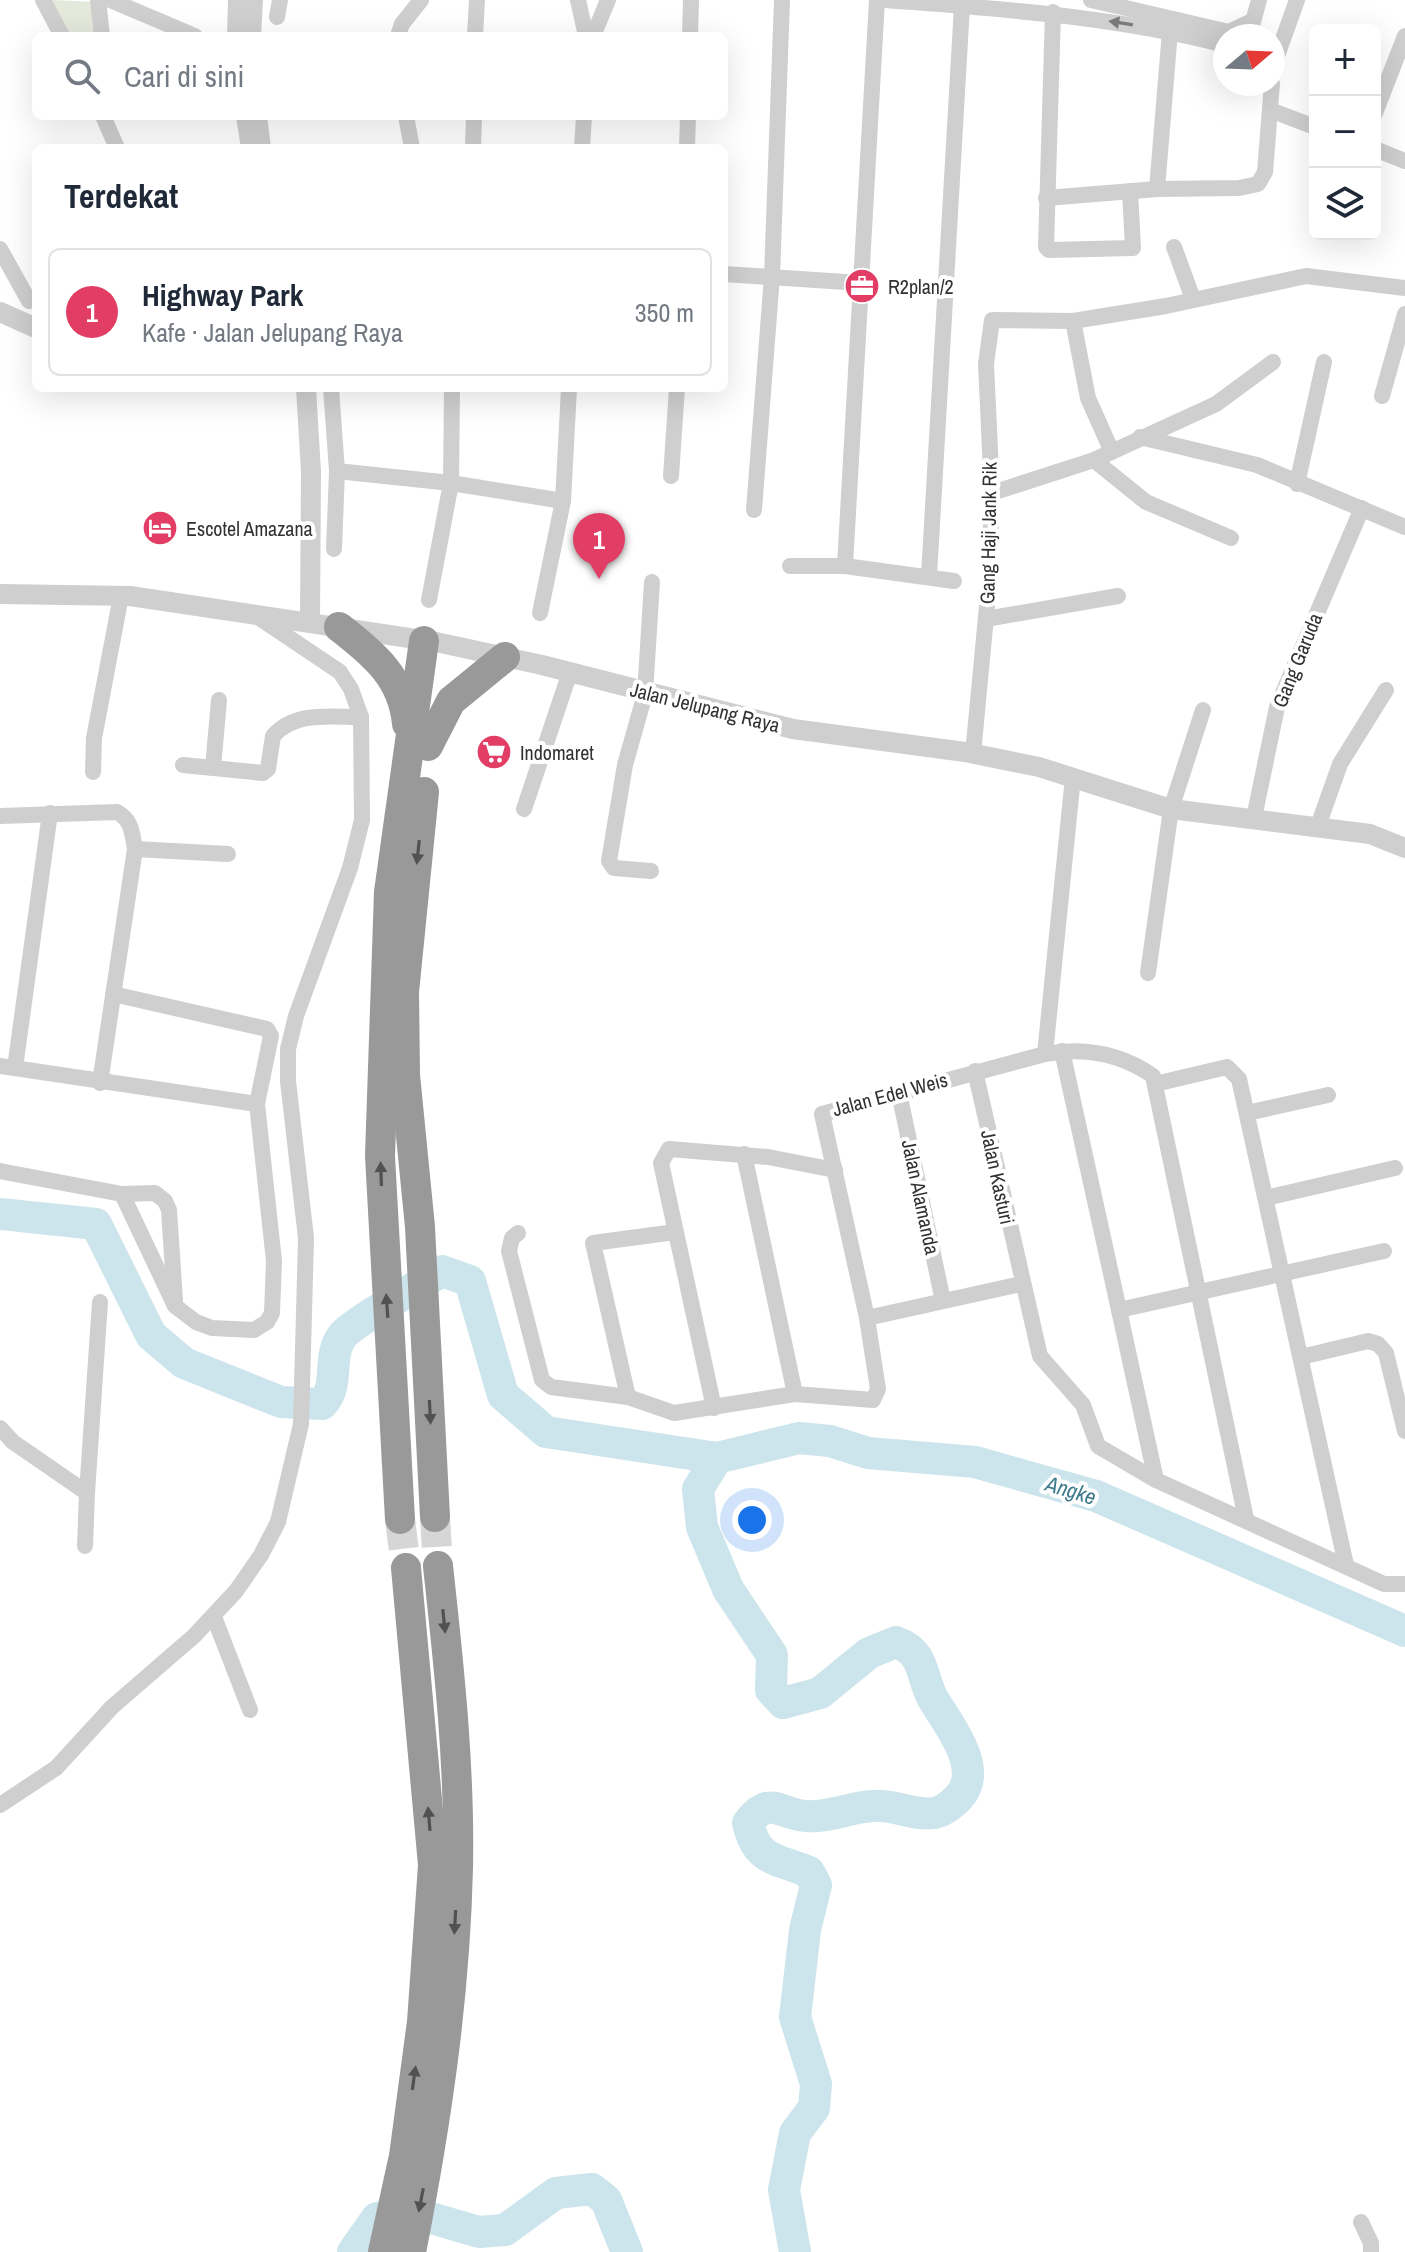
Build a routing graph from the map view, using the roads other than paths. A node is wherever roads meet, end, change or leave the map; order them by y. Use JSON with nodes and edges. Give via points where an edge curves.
{"nodes":[{"id":1,"x":43,"y":0,"type":"edge"},
{"id":2,"x":98,"y":0,"type":"edge"},
{"id":3,"x":110,"y":0,"type":"edge"},
{"id":4,"x":236,"y":0,"type":"edge"},
{"id":5,"x":253,"y":0,"type":"edge"},
{"id":6,"x":280,"y":0,"type":"edge"},
{"id":7,"x":421,"y":0,"type":"edge"},
{"id":8,"x":477,"y":0,"type":"edge"},
{"id":9,"x":578,"y":0,"type":"edge"},
{"id":10,"x":608,"y":0,"type":"edge"},
{"id":11,"x":691,"y":0,"type":"edge"},
{"id":12,"x":782,"y":0,"type":"edge"},
{"id":13,"x":877,"y":0,"type":"edge"},
{"id":14,"x":886,"y":0,"type":"edge"},
{"id":15,"x":1091,"y":0,"type":"edge"},
{"id":16,"x":1259,"y":0,"type":"edge"},
{"id":17,"x":1297,"y":0,"type":"edge"},
{"id":18,"x":911,"y":1,"type":"edge"},
{"id":19,"x":962,"y":6,"type":"junction"},
{"id":20,"x":1053,"y":12,"type":"junction"},
{"id":21,"x":277,"y":17,"type":"dead end"},
{"id":22,"x":1252,"y":24,"type":"edge"},
{"id":23,"x":1170,"y":25,"type":"junction"},
{"id":24,"x":1285,"y":29,"type":"edge"},
{"id":25,"x":60,"y":32,"type":"edge"},
{"id":26,"x":102,"y":32,"type":"edge"},
{"id":27,"x":186,"y":32,"type":"edge"},
{"id":28,"x":235,"y":32,"type":"edge"},
{"id":29,"x":251,"y":32,"type":"edge"},
{"id":30,"x":400,"y":32,"type":"edge"},
{"id":31,"x":475,"y":32,"type":"edge"},
{"id":32,"x":585,"y":32,"type":"edge"},
{"id":33,"x":595,"y":32,"type":"edge"},
{"id":34,"x":690,"y":32,"type":"edge"},
{"id":35,"x":1405,"y":36,"type":"edge"},
{"id":36,"x":1213,"y":37,"type":"edge"},
{"id":37,"x":1271,"y":96,"type":"edge"},
{"id":38,"x":1381,"y":98,"type":"edge"},
{"id":39,"x":1270,"y":110,"type":"junction"},
{"id":40,"x":245,"y":120,"type":"edge"},
{"id":41,"x":258,"y":120,"type":"edge"},
{"id":42,"x":407,"y":120,"type":"edge"},
{"id":43,"x":474,"y":120,"type":"edge"},
{"id":44,"x":584,"y":120,"type":"edge"},
{"id":45,"x":688,"y":120,"type":"edge"},
{"id":46,"x":108,"y":121,"type":"edge"},
{"id":47,"x":1309,"y":125,"type":"edge"},
{"id":48,"x":116,"y":144,"type":"edge"},
{"id":49,"x":248,"y":144,"type":"edge"},
{"id":50,"x":260,"y":144,"type":"edge"},
{"id":51,"x":411,"y":144,"type":"edge"},
{"id":52,"x":473,"y":144,"type":"edge"},
{"id":53,"x":582,"y":144,"type":"edge"},
{"id":54,"x":687,"y":144,"type":"edge"},
{"id":55,"x":1381,"y":151,"type":"edge"},
{"id":56,"x":1405,"y":161,"type":"edge"},
{"id":57,"x":1157,"y":189,"type":"junction"},
{"id":58,"x":1130,"y":191,"type":"junction"},
{"id":59,"x":1046,"y":198,"type":"junction"},
{"id":60,"x":1174,"y":247,"type":"dead end"},
{"id":61,"x":0,"y":249,"type":"edge"},
{"id":62,"x":728,"y":274,"type":"edge"},
{"id":63,"x":772,"y":276,"type":"junction"},
{"id":64,"x":861,"y":283,"type":"junction"},
{"id":65,"x":1405,"y":288,"type":"edge"},
{"id":66,"x":1193,"y":299,"type":"junction"},
{"id":67,"x":29,"y":301,"type":"dead end"},
{"id":68,"x":0,"y":312,"type":"edge"},
{"id":69,"x":1405,"y":314,"type":"edge"},
{"id":70,"x":1073,"y":321,"type":"junction"},
{"id":71,"x":32,"y":326,"type":"edge"},
{"id":72,"x":1273,"y":362,"type":"dead end"},
{"id":73,"x":1324,"y":362,"type":"dead end"},
{"id":74,"x":306,"y":392,"type":"edge"},
{"id":75,"x":331,"y":392,"type":"edge"},
{"id":76,"x":452,"y":392,"type":"edge"},
{"id":77,"x":569,"y":392,"type":"edge"},
{"id":78,"x":677,"y":392,"type":"edge"},
{"id":79,"x":1382,"y":396,"type":"dead end"},
{"id":80,"x":1140,"y":437,"type":"junction"},
{"id":81,"x":1112,"y":452,"type":"junction"},
{"id":82,"x":1094,"y":460,"type":"junction"},
{"id":83,"x":337,"y":471,"type":"junction"},
{"id":84,"x":671,"y":476,"type":"dead end"},
{"id":85,"x":451,"y":483,"type":"junction"},
{"id":86,"x":1297,"y":484,"type":"junction"},
{"id":87,"x":992,"y":493,"type":"junction"},
{"id":88,"x":563,"y":501,"type":"junction"},
{"id":89,"x":1362,"y":508,"type":"junction"},
{"id":90,"x":754,"y":510,"type":"dead end"},
{"id":91,"x":1405,"y":527,"type":"edge"},
{"id":92,"x":1231,"y":538,"type":"dead end"},
{"id":93,"x":334,"y":549,"type":"dead end"},
{"id":94,"x":790,"y":566,"type":"dead end"},
{"id":95,"x":845,"y":566,"type":"junction"},
{"id":96,"x":929,"y":576,"type":"junction"},
{"id":97,"x":954,"y":581,"type":"dead end"},
{"id":98,"x":652,"y":582,"type":"dead end"},
{"id":99,"x":0,"y":594,"type":"edge"},
{"id":100,"x":121,"y":596,"type":"junction"},
{"id":101,"x":1118,"y":596,"type":"dead end"},
{"id":102,"x":429,"y":600,"type":"dead end"},
{"id":103,"x":250,"y":612,"type":"junction"},
{"id":104,"x":540,"y":613,"type":"dead end"},
{"id":105,"x":986,"y":619,"type":"junction"},
{"id":106,"x":310,"y":621,"type":"junction"},
{"id":107,"x":339,"y":627,"type":"junction"},
{"id":108,"x":430,"y":641,"type":"junction"},
{"id":109,"x":505,"y":657,"type":"junction"},
{"id":110,"x":570,"y":672,"type":"junction"},
{"id":111,"x":1386,"y":690,"type":"dead end"},
{"id":112,"x":645,"y":694,"type":"junction"},
{"id":113,"x":219,"y":700,"type":"dead end"},
{"id":114,"x":1203,"y":710,"type":"dead end"},
{"id":115,"x":361,"y":717,"type":"junction"},
{"id":116,"x":419,"y":754,"type":"junction"},
{"id":117,"x":973,"y":754,"type":"junction"},
{"id":118,"x":183,"y":765,"type":"dead end"},
{"id":119,"x":213,"y":768,"type":"junction"},
{"id":120,"x":93,"y":772,"type":"dead end"},
{"id":121,"x":1073,"y":777,"type":"junction"},
{"id":122,"x":524,"y":809,"type":"dead end"},
{"id":123,"x":1171,"y":809,"type":"junction"},
{"id":124,"x":50,"y":813,"type":"junction"},
{"id":125,"x":0,"y":816,"type":"edge"},
{"id":126,"x":1254,"y":818,"type":"junction"},
{"id":127,"x":1318,"y":826,"type":"junction"},
{"id":128,"x":1405,"y":848,"type":"edge"},
{"id":129,"x":135,"y":849,"type":"junction"},
{"id":130,"x":228,"y":854,"type":"dead end"},
{"id":131,"x":651,"y":871,"type":"dead end"},
{"id":132,"x":1148,"y":973,"type":"dead end"},
{"id":133,"x":113,"y":994,"type":"junction"},
{"id":134,"x":1062,"y":1051,"type":"junction"},
{"id":135,"x":1045,"y":1054,"type":"junction"},
{"id":136,"x":8,"y":1067,"type":"edge"},
{"id":137,"x":975,"y":1071,"type":"junction"},
{"id":138,"x":100,"y":1083,"type":"junction"},
{"id":139,"x":1155,"y":1084,"type":"junction"},
{"id":140,"x":899,"y":1093,"type":"junction"},
{"id":141,"x":1328,"y":1095,"type":"dead end"},
{"id":142,"x":257,"y":1104,"type":"junction"},
{"id":143,"x":1247,"y":1113,"type":"junction"},
{"id":144,"x":744,"y":1154,"type":"junction"},
{"id":145,"x":1395,"y":1168,"type":"dead end"},
{"id":146,"x":835,"y":1170,"type":"junction"},
{"id":147,"x":0,"y":1171,"type":"edge"},
{"id":148,"x":122,"y":1194,"type":"junction"},
{"id":149,"x":1266,"y":1198,"type":"junction"},
{"id":150,"x":675,"y":1232,"type":"junction"},
{"id":151,"x":518,"y":1233,"type":"dead end"},
{"id":152,"x":1384,"y":1251,"type":"dead end"},
{"id":153,"x":1284,"y":1275,"type":"junction"},
{"id":154,"x":1021,"y":1284,"type":"junction"},
{"id":155,"x":1197,"y":1291,"type":"junction"},
{"id":156,"x":943,"y":1301,"type":"junction"},
{"id":157,"x":100,"y":1302,"type":"dead end"},
{"id":158,"x":175,"y":1306,"type":"junction"},
{"id":159,"x":1119,"y":1310,"type":"junction"},
{"id":160,"x":867,"y":1318,"type":"junction"},
{"id":161,"x":1301,"y":1357,"type":"junction"},
{"id":162,"x":795,"y":1394,"type":"junction"},
{"id":163,"x":628,"y":1397,"type":"junction"},
{"id":164,"x":714,"y":1408,"type":"junction"},
{"id":165,"x":0,"y":1428,"type":"edge"},
{"id":166,"x":1405,"y":1431,"type":"edge"},
{"id":167,"x":1156,"y":1480,"type":"junction"},
{"id":168,"x":87,"y":1493,"type":"junction"},
{"id":169,"x":435,"y":1517,"type":"tunnel mouth"},
{"id":170,"x":400,"y":1519,"type":"tunnel mouth"},
{"id":171,"x":1246,"y":1519,"type":"junction"},
{"id":172,"x":85,"y":1546,"type":"dead end"},
{"id":173,"x":1346,"y":1565,"type":"junction"},
{"id":174,"x":438,"y":1566,"type":"tunnel mouth"},
{"id":175,"x":406,"y":1568,"type":"tunnel mouth"},
{"id":176,"x":1405,"y":1584,"type":"edge"},
{"id":177,"x":214,"y":1617,"type":"junction"},
{"id":178,"x":250,"y":1710,"type":"dead end"},
{"id":179,"x":0,"y":1805,"type":"edge"},
{"id":180,"x":418,"y":2152,"type":"junction"},
{"id":181,"x":1361,"y":2222,"type":"dead end"},
{"id":182,"x":383,"y":2252,"type":"edge"},
{"id":183,"x":411,"y":2252,"type":"edge"},
{"id":184,"x":1371,"y":2252,"type":"edge"}],
"edges":[{"from":1,"to":25,"type":"street"},
{"from":2,"to":26,"type":"street"},
{"from":3,"to":27,"type":"street"},
{"from":4,"to":28,"type":"street"},
{"from":5,"to":29,"type":"street"},
{"from":6,"to":21,"type":"street"},
{"from":7,"to":30,"type":"street"},
{"from":8,"to":31,"type":"street"},
{"from":9,"to":32,"type":"street"},
{"from":10,"to":33,"type":"street"},
{"from":11,"to":34,"type":"street"},
{"from":12,"to":63,"type":"street"},
{"from":13,"to":64,"type":"street"},
{"from":14,"to":18,"type":"street"},
{"from":15,"to":23,"type":"street"},
{"from":16,"to":22,"type":"street"},
{"from":17,"to":24,"type":"street"},
{"from":18,"to":19,"type":"street"},
{"from":19,"to":20,"type":"street"},
{"from":19,"to":96,"type":"street"},
{"from":23,"to":20,"type":"street","one_way":true},
{"from":20,"to":59,"type":"street"},
{"from":23,"to":36,"type":"street"},
{"from":23,"to":57,"type":"street"},
{"from":35,"to":38,"type":"street"},
{"from":37,"to":39,"type":"street"},
{"from":39,"to":47,"type":"street"},
{"from":39,"to":57,"type":"street","via":[[1265,172],[1258,184]]},
{"from":40,"to":49,"type":"street"},
{"from":41,"to":50,"type":"street"},
{"from":42,"to":51,"type":"street"},
{"from":43,"to":52,"type":"street"},
{"from":44,"to":53,"type":"street"},
{"from":45,"to":54,"type":"street"},
{"from":46,"to":48,"type":"street"},
{"from":55,"to":56,"type":"street"},
{"from":57,"to":58,"type":"street"},
{"from":58,"to":59,"type":"street"},
{"from":58,"to":59,"type":"street","via":[[1134,245],[1129,249],[1049,250]]},
{"from":60,"to":66,"type":"street"},
{"from":61,"to":67,"type":"street"},
{"from":62,"to":63,"type":"street"},
{"from":63,"to":64,"type":"street"},
{"from":63,"to":90,"type":"street"},
{"from":64,"to":95,"type":"street"},
{"from":65,"to":66,"type":"street","via":[[1306,276]]},
{"from":66,"to":70,"type":"street"},
{"from":68,"to":71,"type":"street"},
{"from":69,"to":79,"type":"street"},
{"from":70,"to":81,"type":"street","via":[[1088,398]]},
{"from":70,"to":87,"type":"street","name":"Gang Haji Jank Rik","via":[[999,318],[989,326]]},
{"from":72,"to":80,"type":"street","via":[[1216,404]]},
{"from":73,"to":86,"type":"street"},
{"from":74,"to":106,"type":"street"},
{"from":75,"to":83,"type":"street"},
{"from":76,"to":85,"type":"street"},
{"from":77,"to":88,"type":"street"},
{"from":78,"to":84,"type":"street"},
{"from":80,"to":81,"type":"street"},
{"from":80,"to":86,"type":"street","via":[[1246,462]]},
{"from":81,"to":82,"type":"street"},
{"from":82,"to":87,"type":"street"},
{"from":82,"to":92,"type":"street","via":[[1146,502]]},
{"from":83,"to":85,"type":"street"},
{"from":83,"to":93,"type":"street"},
{"from":85,"to":88,"type":"street"},
{"from":85,"to":102,"type":"street"},
{"from":86,"to":89,"type":"street"},
{"from":87,"to":105,"type":"street","name":"Gang Haji Jank Rik"},
{"from":88,"to":104,"type":"street"},
{"from":89,"to":91,"type":"street"},
{"from":89,"to":126,"type":"street","name":"Gang Garuda","via":[[1277,707]]},
{"from":94,"to":95,"type":"street"},
{"from":95,"to":96,"type":"street"},
{"from":96,"to":97,"type":"street"},
{"from":98,"to":112,"type":"street"},
{"from":99,"to":100,"type":"street","name":"Jalan Jelupang Raya"},
{"from":100,"to":103,"type":"street","name":"Jalan Jelupang Raya"},
{"from":100,"to":120,"type":"street","via":[[94,738]]},
{"from":101,"to":105,"type":"street"},
{"from":103,"to":106,"type":"street","name":"Jalan Jelupang Raya"},
{"from":103,"to":115,"type":"street","via":[[340,672]]},
{"from":105,"to":117,"type":"street","name":"Gang Haji Jank Rik"},
{"from":106,"to":107,"type":"street","name":"Jalan Jelupang Raya"},
{"from":107,"to":108,"type":"street","name":"Jalan Jelupang Raya"},
{"from":107,"to":116,"type":"highway","via":[[394,677]]},
{"from":108,"to":109,"type":"street","name":"Jalan Jelupang Raya"},
{"from":108,"to":116,"type":"highway"},
{"from":109,"to":110,"type":"street","name":"Jalan Jelupang Raya"},
{"from":109,"to":116,"type":"highway","via":[[451,701]]},
{"from":110,"to":112,"type":"street","name":"Jalan Jelupang Raya"},
{"from":110,"to":122,"type":"street"},
{"from":111,"to":127,"type":"street","via":[[1340,764]]},
{"from":112,"to":117,"type":"street","name":"Jalan Jelupang Raya","via":[[793,729]]},
{"from":112,"to":131,"type":"street","via":[[625,765],[609,861],[614,868]]},
{"from":113,"to":119,"type":"street"},
{"from":114,"to":123,"type":"street"},
{"from":115,"to":119,"type":"street","via":[[289,722],[273,736],[263,773]]},
{"from":115,"to":177,"type":"street","via":[[362,820],[288,1049],[306,1238],[301,1424],[278,1522],[261,1555]]},
{"from":116,"to":169,"type":"highway","one_way":true,"via":[[404,992],[405,1075],[420,1227]]},
{"from":170,"to":116,"type":"highway","one_way":true,"via":[[380,1156],[389,892]]},
{"from":117,"to":121,"type":"street","name":"Jalan Jelupang Raya"},
{"from":118,"to":119,"type":"street"},
{"from":121,"to":123,"type":"street","name":"Jalan Jelupang Raya"},
{"from":121,"to":135,"type":"street"},
{"from":123,"to":126,"type":"street","name":"Jalan Jelupang Raya"},
{"from":123,"to":132,"type":"street"},
{"from":124,"to":125,"type":"street"},
{"from":124,"to":129,"type":"street","via":[[117,812],[132,828]]},
{"from":124,"to":136,"type":"street"},
{"from":126,"to":127,"type":"street","name":"Jalan Jelupang Raya"},
{"from":127,"to":128,"type":"street","name":"Jalan Jelupang Raya","via":[[1370,834]]},
{"from":129,"to":130,"type":"street"},
{"from":129,"to":133,"type":"street"},
{"from":133,"to":138,"type":"street"},
{"from":133,"to":142,"type":"street","via":[[267,1029],[272,1044]]},
{"from":134,"to":135,"type":"street","name":"Jalan Edel Weis"},
{"from":134,"to":139,"type":"street","name":"Jalan Edel Weis","via":[[1121,1058],[1153,1076]]},
{"from":134,"to":159,"type":"street"},
{"from":135,"to":137,"type":"street","name":"Jalan Edel Weis"},
{"from":136,"to":138,"type":"street"},
{"from":137,"to":140,"type":"street","name":"Jalan Edel Weis"},
{"from":137,"to":154,"type":"street","name":"Jalan Kasturi"},
{"from":138,"to":142,"type":"street"},
{"from":139,"to":143,"type":"street","via":[[1227,1067],[1239,1079]]},
{"from":139,"to":155,"type":"street"},
{"from":140,"to":146,"type":"street","name":"Jalan Edel Weis","via":[[824,1111]]},
{"from":140,"to":156,"type":"street","name":"Jalan Alamanda"},
{"from":141,"to":143,"type":"street"},
{"from":142,"to":158,"type":"street","via":[[271,1210],[272,1313],[261,1327],[239,1331],[196,1322]]},
{"from":143,"to":149,"type":"street"},
{"from":144,"to":146,"type":"street"},
{"from":144,"to":150,"type":"street","via":[[669,1149],[663,1154]]},
{"from":144,"to":162,"type":"street"},
{"from":145,"to":149,"type":"street"},
{"from":146,"to":160,"type":"street","name":"Jalan Edel Weis"},
{"from":147,"to":148,"type":"street"},
{"from":148,"to":158,"type":"street"},
{"from":148,"to":158,"type":"street","via":[[155,1193],[165,1201]]},
{"from":149,"to":153,"type":"street"},
{"from":150,"to":163,"type":"street","via":[[593,1243]]},
{"from":150,"to":164,"type":"street"},
{"from":151,"to":163,"type":"street","via":[[509,1251],[545,1385]]},
{"from":152,"to":153,"type":"street"},
{"from":153,"to":155,"type":"street"},
{"from":153,"to":161,"type":"street"},
{"from":154,"to":156,"type":"street"},
{"from":154,"to":167,"type":"street","name":"Jalan Kasturi","via":[[1040,1356],[1083,1405],[1098,1446]]},
{"from":155,"to":159,"type":"street"},
{"from":155,"to":171,"type":"street"},
{"from":156,"to":160,"type":"street"},
{"from":157,"to":168,"type":"street"},
{"from":159,"to":167,"type":"street"},
{"from":160,"to":162,"type":"street","name":"Jalan Edel Weis","via":[[877,1396],[873,1400]]},
{"from":161,"to":166,"type":"street","via":[[1368,1341],[1378,1344],[1386,1353]]},
{"from":161,"to":173,"type":"street"},
{"from":162,"to":164,"type":"street"},
{"from":163,"to":164,"type":"street","via":[[674,1413]]},
{"from":165,"to":168,"type":"street"},
{"from":167,"to":171,"type":"street","name":"Jalan Kasturi"},
{"from":168,"to":172,"type":"street"},
{"from":171,"to":173,"type":"street","name":"Jalan Kasturi"},
{"from":173,"to":176,"type":"street","name":"Jalan Kasturi","via":[[1384,1584]]},
{"from":174,"to":180,"type":"highway","one_way":true,"via":[[451,1677],[458,1866],[449,2021]]},
{"from":180,"to":175,"type":"highway","one_way":true,"via":[[433,1865]]},
{"from":177,"to":178,"type":"street"},
{"from":177,"to":179,"type":"street","via":[[112,1707],[56,1768]]},
{"from":180,"to":182,"type":"highway"},
{"from":180,"to":183,"type":"highway","one_way":true},
{"from":181,"to":184,"type":"street"}]}
